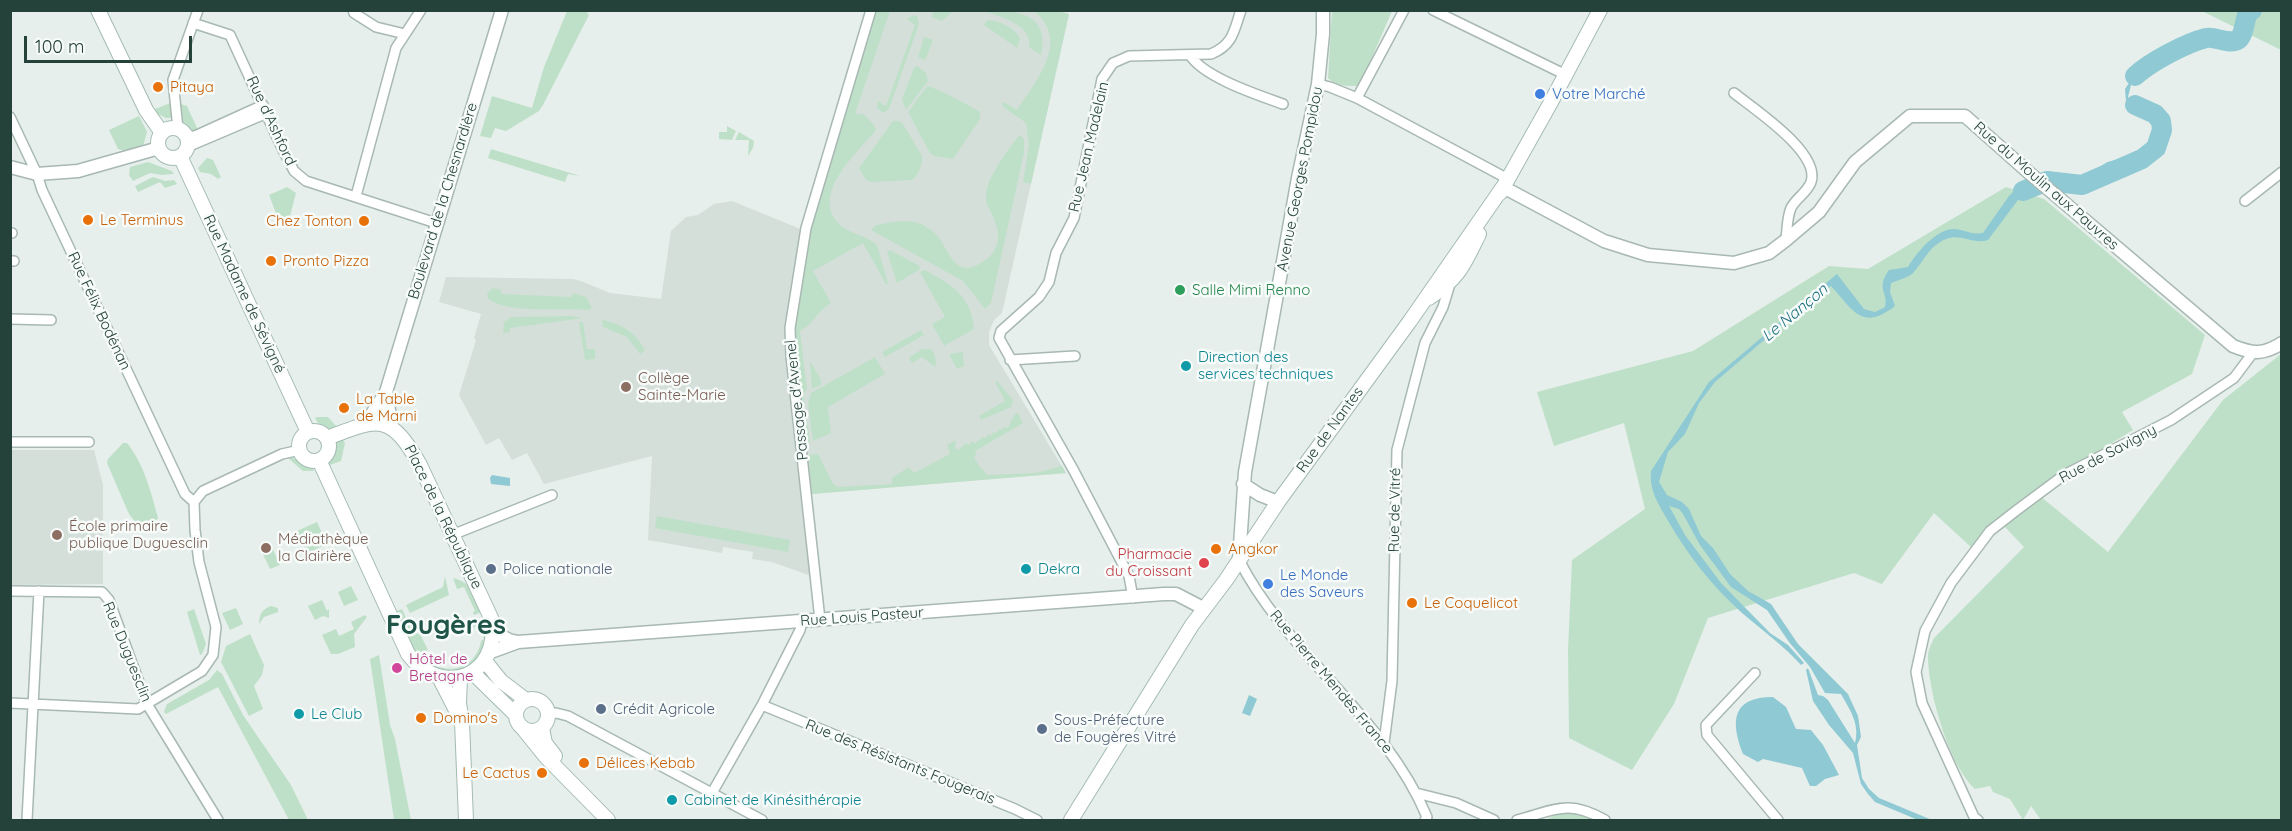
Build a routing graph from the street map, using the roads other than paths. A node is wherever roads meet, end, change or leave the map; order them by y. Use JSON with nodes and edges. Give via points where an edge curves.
{"nodes":[{"id":1,"x":198,"y":10,"type":"edge"},
{"id":2,"x":353,"y":10,"type":"edge"},
{"id":3,"x":421,"y":10,"type":"edge"},
{"id":4,"x":502,"y":10,"type":"edge"},
{"id":5,"x":871,"y":10,"type":"edge"},
{"id":6,"x":1241,"y":10,"type":"edge"},
{"id":7,"x":1323,"y":10,"type":"edge"},
{"id":8,"x":1404,"y":10,"type":"edge"},
{"id":9,"x":1433,"y":10,"type":"edge"},
{"id":10,"x":1600,"y":10,"type":"edge"},
{"id":11,"x":102,"y":14,"type":"edge"},
{"id":12,"x":193,"y":23,"type":"junction"},
{"id":13,"x":405,"y":34,"type":"junction"},
{"id":14,"x":1190,"y":55,"type":"junction"},
{"id":15,"x":1566,"y":75,"type":"junction"},
{"id":16,"x":1318,"y":84,"type":"junction"},
{"id":17,"x":1734,"y":93,"type":"dead end"},
{"id":18,"x":1357,"y":98,"type":"junction"},
{"id":19,"x":1283,"y":104,"type":"dead end"},
{"id":20,"x":265,"y":109,"type":"junction"},
{"id":21,"x":10,"y":117,"type":"edge"},
{"id":22,"x":162,"y":133,"type":"junction"},
{"id":23,"x":183,"y":142,"type":"junction"},
{"id":24,"x":159,"y":147,"type":"junction"},
{"id":25,"x":10,"y":167,"type":"edge"},
{"id":26,"x":2282,"y":172,"type":"edge"},
{"id":27,"x":38,"y":174,"type":"junction"},
{"id":28,"x":1505,"y":183,"type":"junction"},
{"id":29,"x":357,"y":196,"type":"junction"},
{"id":30,"x":2245,"y":201,"type":"dead end"},
{"id":31,"x":436,"y":223,"type":"junction"},
{"id":32,"x":1786,"y":240,"type":"junction"},
{"id":33,"x":1450,"y":284,"type":"junction"},
{"id":34,"x":1423,"y":302,"type":"junction"},
{"id":35,"x":10,"y":319,"type":"edge"},
{"id":36,"x":51,"y":320,"type":"dead end"},
{"id":37,"x":2282,"y":343,"type":"edge"},
{"id":38,"x":2252,"y":354,"type":"junction"},
{"id":39,"x":1075,"y":356,"type":"dead end"},
{"id":40,"x":1010,"y":360,"type":"junction"},
{"id":41,"x":386,"y":392,"type":"junction"},
{"id":42,"x":366,"y":423,"type":"junction"},
{"id":43,"x":392,"y":428,"type":"junction"},
{"id":44,"x":308,"y":432,"type":"junction"},
{"id":45,"x":327,"y":438,"type":"junction"},
{"id":46,"x":10,"y":442,"type":"edge"},
{"id":47,"x":89,"y":442,"type":"dead end"},
{"id":48,"x":300,"y":450,"type":"junction"},
{"id":49,"x":319,"y":460,"type":"junction"},
{"id":50,"x":1243,"y":484,"type":"junction"},
{"id":51,"x":552,"y":495,"type":"dead end"},
{"id":52,"x":194,"y":502,"type":"junction"},
{"id":53,"x":1278,"y":502,"type":"junction"},
{"id":54,"x":452,"y":535,"type":"junction"},
{"id":55,"x":1239,"y":560,"type":"junction"},
{"id":56,"x":10,"y":591,"type":"edge"},
{"id":57,"x":39,"y":591,"type":"junction"},
{"id":58,"x":1133,"y":598,"type":"junction"},
{"id":59,"x":1203,"y":608,"type":"junction"},
{"id":60,"x":820,"y":620,"type":"junction"},
{"id":61,"x":802,"y":621,"type":"junction"},
{"id":62,"x":492,"y":631,"type":"junction"},
{"id":63,"x":518,"y":642,"type":"junction"},
{"id":64,"x":487,"y":657,"type":"junction"},
{"id":65,"x":1755,"y":673,"type":"dead end"},
{"id":66,"x":466,"y":675,"type":"junction"},
{"id":67,"x":439,"y":677,"type":"junction"},
{"id":68,"x":526,"y":700,"type":"junction"},
{"id":69,"x":10,"y":703,"type":"edge"},
{"id":70,"x":33,"y":704,"type":"junction"},
{"id":71,"x":147,"y":704,"type":"junction"},
{"id":72,"x":762,"y":705,"type":"junction"},
{"id":73,"x":549,"y":714,"type":"junction"},
{"id":74,"x":518,"y":720,"type":"junction"},
{"id":75,"x":462,"y":722,"type":"junction"},
{"id":76,"x":542,"y":728,"type":"junction"},
{"id":77,"x":1384,"y":744,"type":"junction"},
{"id":78,"x":712,"y":793,"type":"junction"},
{"id":79,"x":1416,"y":793,"type":"junction"},
{"id":80,"x":27,"y":820,"type":"edge"},
{"id":81,"x":218,"y":820,"type":"edge"},
{"id":82,"x":466,"y":820,"type":"edge"},
{"id":83,"x":608,"y":820,"type":"edge"},
{"id":84,"x":616,"y":820,"type":"edge"},
{"id":85,"x":762,"y":820,"type":"edge"},
{"id":86,"x":1037,"y":820,"type":"edge"},
{"id":87,"x":1071,"y":820,"type":"edge"},
{"id":88,"x":1425,"y":820,"type":"edge"},
{"id":89,"x":1494,"y":820,"type":"edge"},
{"id":90,"x":1517,"y":820,"type":"edge"},
{"id":91,"x":1605,"y":820,"type":"edge"},
{"id":92,"x":1778,"y":820,"type":"edge"},
{"id":93,"x":1978,"y":820,"type":"edge"}],
"edges":[{"from":1,"to":12,"type":"street"},
{"from":2,"to":13,"type":"street","via":[[376,27]]},
{"from":3,"to":13,"type":"street"},
{"from":4,"to":31,"type":"street","name":"Boulevard de la Chesnardière"},
{"from":5,"to":60,"type":"street","name":"Passage d'Avenel","via":[[806,228],[790,328]]},
{"from":6,"to":14,"type":"street","name":"Rue Jean Madelain","via":[[1232,38],[1223,49]]},
{"from":7,"to":16,"type":"street","name":"Avenue Georges Pompidou"},
{"from":8,"to":18,"type":"street"},
{"from":9,"to":15,"type":"street"},
{"from":10,"to":15,"type":"main road","name":"Rue de Nantes"},
{"from":11,"to":22,"type":"main road","via":[[146,110]]},
{"from":12,"to":20,"type":"street","name":"Rue d'Ashford","via":[[230,35]]},
{"from":12,"to":23,"type":"street","via":[[173,80]]},
{"from":13,"to":29,"type":"street","via":[[396,48]]},
{"from":14,"to":19,"type":"street","via":[[1196,65],[1247,92]]},
{"from":14,"to":40,"type":"street","name":"Rue Jean Madelain","via":[[1129,56],[1113,63],[1102,79],[1074,218],[1056,253],[1049,282],[1039,297],[1000,331],[999,338]]},
{"from":15,"to":28,"type":"main road","name":"Rue de Nantes"},
{"from":16,"to":18,"type":"street"},
{"from":16,"to":50,"type":"street","name":"Avenue Georges Pompidou"},
{"from":17,"to":32,"type":"street","via":[[1796,142],[1811,170],[1808,188],[1791,208]]},
{"from":18,"to":28,"type":"street"},
{"from":20,"to":23,"type":"street"},
{"from":20,"to":29,"type":"street","name":"Rue d'Ashford","via":[[294,171],[306,181]]},
{"from":21,"to":27,"type":"street","name":"Rue Félix Bodénan"},
{"from":22,"to":23,"type":"main road","via":[[169,128]]},
{"from":22,"to":24,"type":"main road"},
{"from":23,"to":24,"type":"main road","via":[[170,157]]},
{"from":23,"to":44,"type":"main road","name":"Rue Madame de Sévigné"},
{"from":24,"to":27,"type":"street","via":[[78,171]]},
{"from":25,"to":27,"type":"street"},
{"from":26,"to":30,"type":"street"},
{"from":27,"to":52,"type":"street","name":"Rue Félix Bodénan","via":[[42,190],[185,494]]},
{"from":28,"to":32,"type":"street","name":"Rue du Moulin aux Pauvres","via":[[1604,241],[1648,255],[1734,263],[1769,253]]},
{"from":28,"to":33,"type":"main road","name":"Rue de Nantes","via":[[1460,273]]},
{"from":28,"to":34,"type":"main road","name":"Rue de Nantes"},
{"from":29,"to":31,"type":"street","name":"Rue d'Ashford"},
{"from":31,"to":41,"type":"street","name":"Boulevard de la Chesnardière"},
{"from":32,"to":38,"type":"street","name":"Rue du Moulin aux Pauvres","via":[[1819,212],[1855,162],[1910,116],[1965,116],[2233,346]]},
{"from":33,"to":34,"type":"main road","name":"Rue de Nantes"},
{"from":33,"to":77,"type":"street","name":"Rue de Vitré","via":[[1425,343],[1397,450],[1392,681]]},
{"from":34,"to":53,"type":"main road","name":"Rue de Nantes"},
{"from":35,"to":36,"type":"street"},
{"from":37,"to":38,"type":"street"},
{"from":38,"to":93,"type":"street","name":"Rue de Savigny","via":[[2234,378],[2171,420],[2064,475],[1989,531],[1951,583],[1925,631],[1916,672],[1922,703]]},
{"from":39,"to":40,"type":"street"},
{"from":40,"to":58,"type":"street","name":"Rue Jean Madelain","via":[[1129,576]]},
{"from":41,"to":42,"type":"street","name":"Boulevard de la Chesnardière"},
{"from":41,"to":43,"type":"street","name":"Boulevard de la Chesnardière"},
{"from":42,"to":43,"type":"main road"},
{"from":42,"to":45,"type":"main road"},
{"from":43,"to":54,"type":"main road","name":"Place de la République","via":[[407,442]]},
{"from":44,"to":45,"type":"main road","via":[[318,431]]},
{"from":44,"to":48,"type":"main road","via":[[300,439]]},
{"from":45,"to":49,"type":"main road","via":[[328,451]]},
{"from":46,"to":47,"type":"street"},
{"from":48,"to":49,"type":"main road","via":[[309,460]]},
{"from":48,"to":52,"type":"street","via":[[282,454],[203,491]]},
{"from":49,"to":67,"type":"main road","via":[[408,654],[423,671]]},
{"from":50,"to":53,"type":"street"},
{"from":50,"to":55,"type":"street","name":"Avenue Georges Pompidou"},
{"from":51,"to":54,"type":"street"},
{"from":52,"to":71,"type":"street","via":[[199,562],[216,627],[213,655],[202,671]]},
{"from":53,"to":55,"type":"main road","name":"Rue de Nantes"},
{"from":54,"to":62,"type":"main road","name":"Place de la République","via":[[492,620]]},
{"from":55,"to":59,"type":"main road","name":"Rue de Nantes"},
{"from":55,"to":77,"type":"street","name":"Rue Pierre Mendès France","via":[[1257,593]]},
{"from":56,"to":57,"type":"street","name":"Rue Duguesclin"},
{"from":57,"to":70,"type":"street"},
{"from":57,"to":71,"type":"street","name":"Rue Duguesclin","via":[[102,592],[109,600]]},
{"from":58,"to":59,"type":"street","name":"Rue Louis Pasteur","via":[[1176,594]]},
{"from":58,"to":60,"type":"street","name":"Rue Louis Pasteur"},
{"from":59,"to":87,"type":"main road","name":"Rue de Nantes"},
{"from":60,"to":61,"type":"street","name":"Rue Louis Pasteur"},
{"from":61,"to":63,"type":"street","name":"Rue Louis Pasteur"},
{"from":61,"to":72,"type":"street"},
{"from":62,"to":63,"type":"street","name":"Rue Louis Pasteur"},
{"from":62,"to":64,"type":"main road","name":"Place de la République"},
{"from":63,"to":64,"type":"street","name":"Rue Louis Pasteur"},
{"from":64,"to":66,"type":"main road"},
{"from":64,"to":68,"type":"main road","via":[[501,681]]},
{"from":65,"to":92,"type":"street","via":[[1706,725],[1707,735]]},
{"from":66,"to":67,"type":"main road"},
{"from":66,"to":74,"type":"main road"},
{"from":66,"to":75,"type":"main road","via":[[459,703]]},
{"from":67,"to":75,"type":"main road"},
{"from":68,"to":73,"type":"main road","via":[[538,700]]},
{"from":68,"to":74,"type":"main road","via":[[519,706]]},
{"from":69,"to":70,"type":"street"},
{"from":70,"to":71,"type":"street","via":[[132,710]]},
{"from":70,"to":80,"type":"street"},
{"from":71,"to":81,"type":"street","name":"Rue Duguesclin"},
{"from":72,"to":78,"type":"street"},
{"from":72,"to":86,"type":"street","name":"Rue des Résistants Fougerais"},
{"from":73,"to":76,"type":"main road"},
{"from":73,"to":78,"type":"street","via":[[568,716]]},
{"from":74,"to":76,"type":"main road","via":[[532,731]]},
{"from":74,"to":83,"type":"main road","via":[[546,757]]},
{"from":75,"to":82,"type":"main road"},
{"from":76,"to":84,"type":"main road","via":[[550,752]]},
{"from":77,"to":79,"type":"street","name":"Rue Pierre Mendès France"},
{"from":78,"to":85,"type":"street"},
{"from":79,"to":88,"type":"street","name":"Rue Pierre Mendès France","via":[[1427,816]]},
{"from":79,"to":89,"type":"street","via":[[1456,803]]},
{"from":90,"to":91,"type":"street","via":[[1566,806]]}]}
